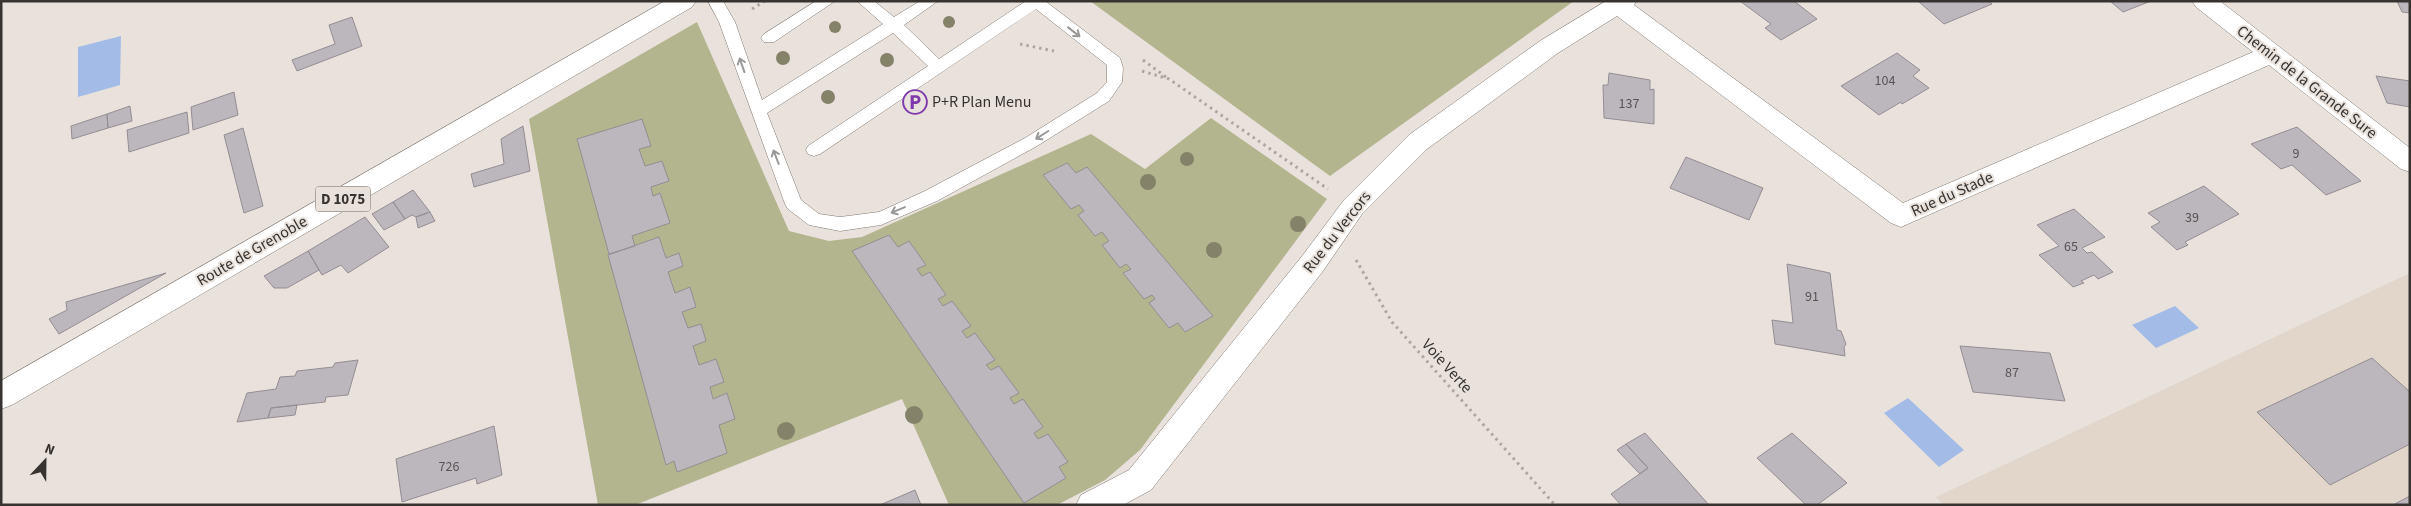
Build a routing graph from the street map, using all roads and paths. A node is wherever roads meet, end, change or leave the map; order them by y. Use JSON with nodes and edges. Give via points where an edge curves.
{"nodes":[{"id":1,"x":684,"y":1,"type":"edge"},
{"id":2,"x":715,"y":1,"type":"edge"},
{"id":3,"x":828,"y":1,"type":"edge"},
{"id":4,"x":864,"y":1,"type":"edge"},
{"id":5,"x":931,"y":1,"type":"edge"},
{"id":6,"x":2204,"y":1,"type":"edge"},
{"id":7,"x":1036,"y":2,"type":"edge"},
{"id":8,"x":1621,"y":3,"type":"edge"},
{"id":9,"x":894,"y":25,"type":"junction"},
{"id":10,"x":986,"y":35,"type":"junction"},
{"id":11,"x":769,"y":38,"type":"dead end"},
{"id":12,"x":1060,"y":52,"type":"dead end"},
{"id":13,"x":2271,"y":54,"type":"junction"},
{"id":14,"x":1114,"y":62,"type":"junction"},
{"id":15,"x":938,"y":67,"type":"junction"},
{"id":16,"x":758,"y":111,"type":"junction"},
{"id":17,"x":814,"y":150,"type":"dead end"},
{"id":18,"x":2410,"y":162,"type":"edge"},
{"id":19,"x":1354,"y":207,"type":"junction"},
{"id":20,"x":1331,"y":239,"type":"junction"},
{"id":21,"x":1,"y":396,"type":"edge"},
{"id":22,"x":1092,"y":505,"type":"edge"},
{"id":23,"x":1555,"y":505,"type":"edge"}],
"edges":[{"from":1,"to":21,"type":"street","name":"Route de Grenoble","number":"D 1075"},
{"from":16,"to":2,"type":"lane","one_way":true,"via":[[727,22]]},
{"from":3,"to":11,"type":"lane"},
{"from":4,"to":9,"type":"lane"},
{"from":5,"to":9,"type":"lane"},
{"from":6,"to":13,"type":"street","name":"Chemin de la Grande Sure"},
{"from":7,"to":10,"type":"lane"},
{"from":7,"to":14,"type":"lane","one_way":true},
{"from":8,"to":13,"type":"street","name":"Rue du Stade","via":[[1901,216]]},
{"from":8,"to":19,"type":"street","name":"Rue du Vercors","via":[[1549,47],[1418,142]]},
{"from":9,"to":15,"type":"lane"},
{"from":9,"to":16,"type":"lane"},
{"from":10,"to":12,"type":"path"},
{"from":10,"to":15,"type":"lane"},
{"from":13,"to":18,"type":"street","name":"Chemin de la Grande Sure"},
{"from":14,"to":16,"type":"lane","one_way":true,"via":[[1117,76],[1112,90],[1031,142],[931,196],[881,218],[840,224],[815,220],[794,204]]},
{"from":14,"to":19,"type":"path","via":[[1169,79]]},
{"from":15,"to":17,"type":"lane"},
{"from":19,"to":20,"type":"street","name":"Rue du Vercors"},
{"from":20,"to":22,"type":"street","name":"Rue du Vercors","via":[[1140,480]]},
{"from":20,"to":23,"type":"path","name":"Voie Verte","via":[[1354,255],[1392,322]]}]}
